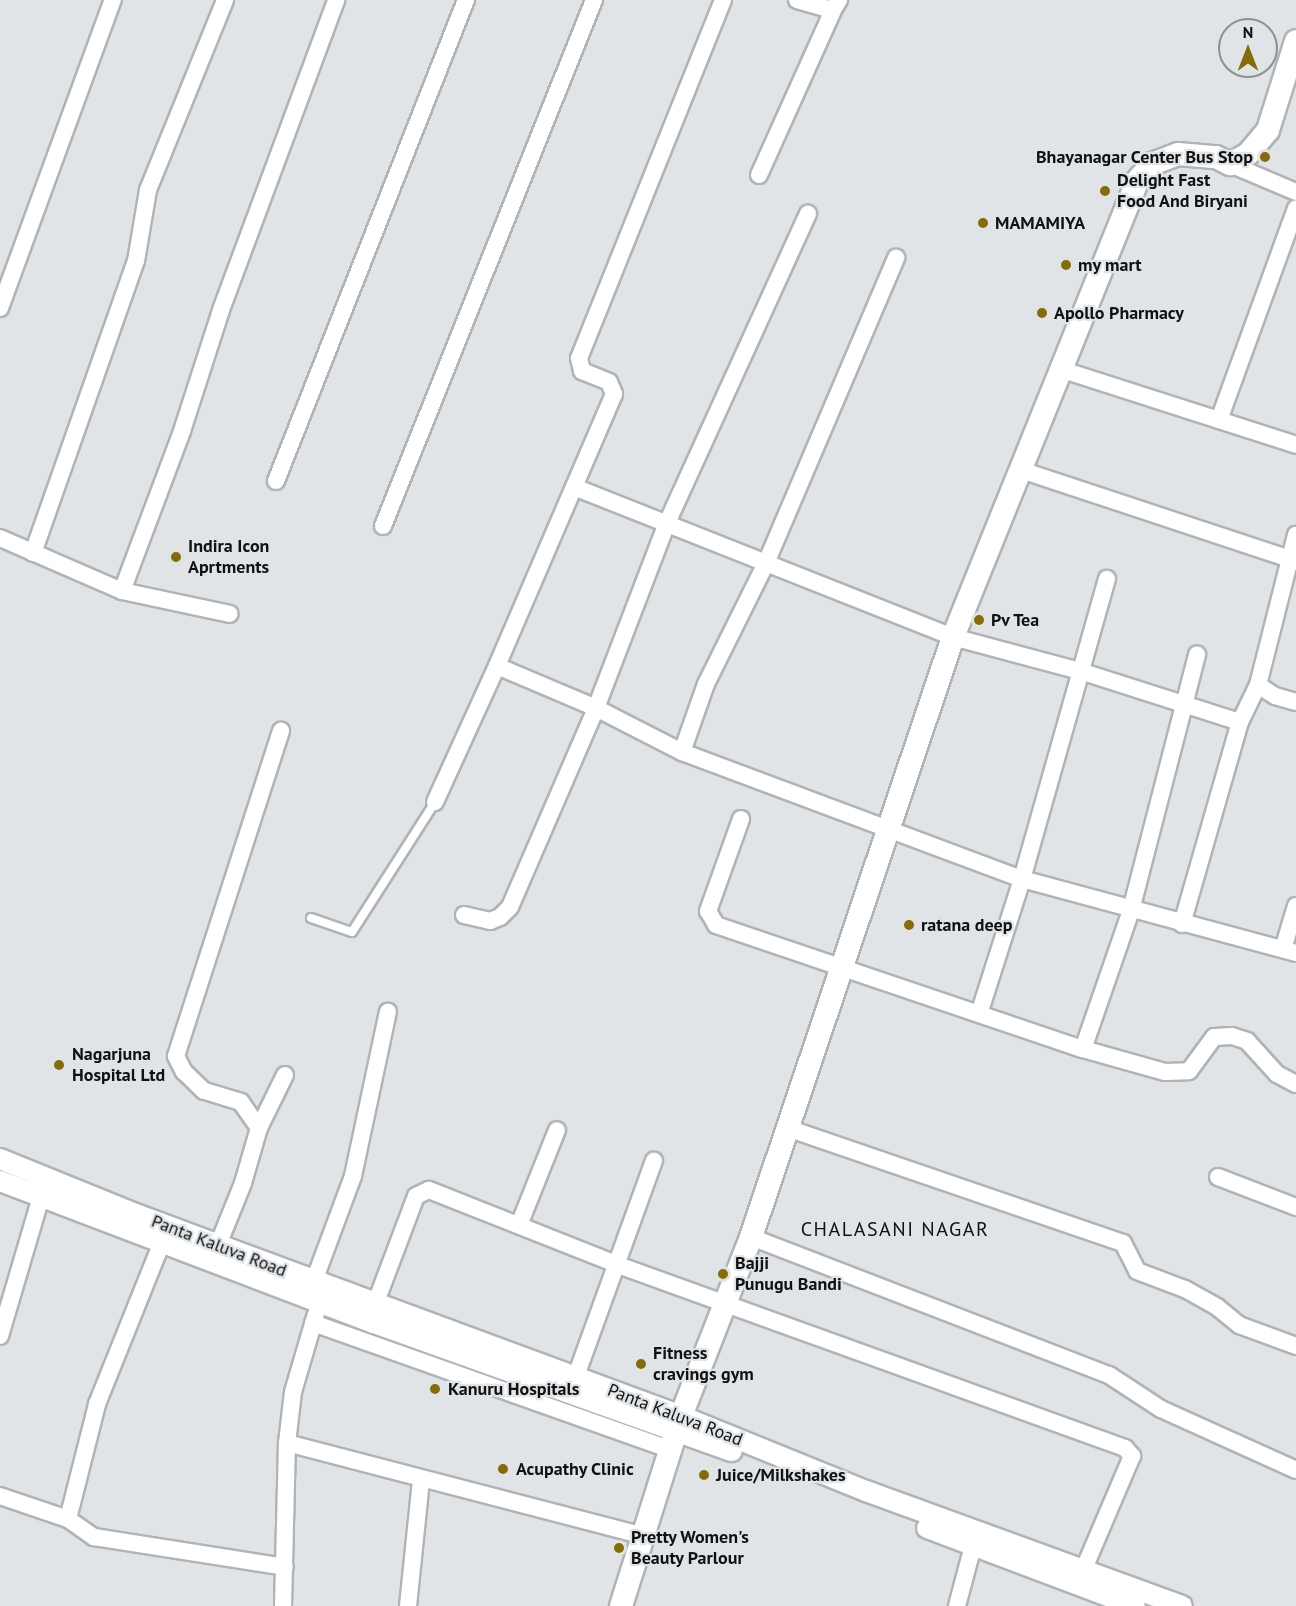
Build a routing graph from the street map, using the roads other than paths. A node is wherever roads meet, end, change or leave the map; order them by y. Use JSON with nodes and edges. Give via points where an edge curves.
{"nodes":[{"id":1,"x":113,"y":0,"type":"edge"},
{"id":2,"x":225,"y":0,"type":"edge"},
{"id":3,"x":336,"y":0,"type":"edge"},
{"id":4,"x":466,"y":0,"type":"edge"},
{"id":5,"x":594,"y":0,"type":"edge"},
{"id":6,"x":723,"y":0,"type":"edge"},
{"id":7,"x":797,"y":0,"type":"edge"},
{"id":8,"x":836,"y":5,"type":"edge"},
{"id":9,"x":1296,"y":41,"type":"edge"},
{"id":10,"x":1230,"y":164,"type":"junction"},
{"id":11,"x":759,"y":175,"type":"dead end"},
{"id":12,"x":1296,"y":192,"type":"edge"},
{"id":13,"x":1296,"y":209,"type":"edge"},
{"id":14,"x":808,"y":214,"type":"dead end"},
{"id":15,"x":896,"y":258,"type":"dead end"},
{"id":16,"x":0,"y":309,"type":"edge"},
{"id":17,"x":1063,"y":370,"type":"junction"},
{"id":18,"x":1219,"y":420,"type":"junction"},
{"id":19,"x":1296,"y":445,"type":"edge"},
{"id":20,"x":1021,"y":470,"type":"junction"},
{"id":21,"x":276,"y":481,"type":"dead end"},
{"id":22,"x":574,"y":487,"type":"junction"},
{"id":23,"x":667,"y":523,"type":"junction"},
{"id":24,"x":383,"y":526,"type":"dead end"},
{"id":25,"x":1296,"y":536,"type":"edge"},
{"id":26,"x":0,"y":538,"type":"edge"},
{"id":27,"x":33,"y":553,"type":"junction"},
{"id":28,"x":1293,"y":560,"type":"edge"},
{"id":29,"x":766,"y":563,"type":"junction"},
{"id":30,"x":1107,"y":579,"type":"dead end"},
{"id":31,"x":122,"y":591,"type":"junction"},
{"id":32,"x":230,"y":614,"type":"dead end"},
{"id":33,"x":953,"y":637,"type":"junction"},
{"id":34,"x":1197,"y":654,"type":"dead end"},
{"id":35,"x":497,"y":666,"type":"junction"},
{"id":36,"x":1080,"y":671,"type":"junction"},
{"id":37,"x":1258,"y":685,"type":"junction"},
{"id":38,"x":1296,"y":702,"type":"edge"},
{"id":39,"x":1182,"y":707,"type":"junction"},
{"id":40,"x":596,"y":708,"type":"junction"},
{"id":41,"x":1240,"y":722,"type":"junction"},
{"id":42,"x":281,"y":731,"type":"dead end"},
{"id":43,"x":682,"y":752,"type":"junction"},
{"id":44,"x":435,"y":802,"type":"joint"},
{"id":45,"x":741,"y":819,"type":"dead end"},
{"id":46,"x":890,"y":827,"type":"junction"},
{"id":47,"x":1022,"y":879,"type":"junction"},
{"id":48,"x":1296,"y":906,"type":"edge"},
{"id":49,"x":1131,"y":910,"type":"junction"},
{"id":50,"x":464,"y":915,"type":"dead end"},
{"id":51,"x":310,"y":918,"type":"dead end"},
{"id":52,"x":1182,"y":924,"type":"junction"},
{"id":53,"x":1289,"y":951,"type":"edge"},
{"id":54,"x":842,"y":969,"type":"junction"},
{"id":55,"x":388,"y":1012,"type":"dead end"},
{"id":56,"x":979,"y":1014,"type":"junction"},
{"id":57,"x":1083,"y":1049,"type":"junction"},
{"id":58,"x":285,"y":1075,"type":"dead end"},
{"id":59,"x":1296,"y":1084,"type":"edge"},
{"id":60,"x":258,"y":1128,"type":"junction"},
{"id":61,"x":787,"y":1128,"type":"junction"},
{"id":62,"x":557,"y":1130,"type":"dead end"},
{"id":63,"x":0,"y":1160,"type":"edge"},
{"id":64,"x":654,"y":1161,"type":"dead end"},
{"id":65,"x":40,"y":1176,"type":"junction"},
{"id":66,"x":1218,"y":1177,"type":"dead end"},
{"id":67,"x":0,"y":1181,"type":"edge"},
{"id":68,"x":41,"y":1197,"type":"junction"},
{"id":69,"x":1296,"y":1207,"type":"edge"},
{"id":70,"x":519,"y":1225,"type":"junction"},
{"id":71,"x":751,"y":1237,"type":"junction"},
{"id":72,"x":164,"y":1240,"type":"junction"},
{"id":73,"x":218,"y":1245,"type":"junction"},
{"id":74,"x":618,"y":1264,"type":"junction"},
{"id":75,"x":314,"y":1281,"type":"junction"},
{"id":76,"x":319,"y":1302,"type":"junction"},
{"id":77,"x":376,"y":1302,"type":"junction"},
{"id":78,"x":726,"y":1302,"type":"junction"},
{"id":79,"x":313,"y":1323,"type":"junction"},
{"id":80,"x":0,"y":1336,"type":"edge"},
{"id":81,"x":1296,"y":1346,"type":"edge"},
{"id":82,"x":576,"y":1376,"type":"junction"},
{"id":83,"x":677,"y":1432,"type":"junction"},
{"id":84,"x":287,"y":1443,"type":"junction"},
{"id":85,"x":1296,"y":1470,"type":"edge"},
{"id":86,"x":421,"y":1480,"type":"junction"},
{"id":87,"x":0,"y":1496,"type":"edge"},
{"id":88,"x":68,"y":1520,"type":"junction"},
{"id":89,"x":644,"y":1536,"type":"junction"},
{"id":90,"x":973,"y":1546,"type":"junction"},
{"id":91,"x":285,"y":1567,"type":"junction"},
{"id":92,"x":1083,"y":1571,"type":"junction"},
{"id":93,"x":282,"y":1606,"type":"edge"},
{"id":94,"x":408,"y":1606,"type":"edge"},
{"id":95,"x":621,"y":1606,"type":"edge"},
{"id":96,"x":957,"y":1606,"type":"edge"},
{"id":97,"x":1135,"y":1606,"type":"edge"},
{"id":98,"x":1182,"y":1606,"type":"edge"}],
"edges":[{"from":1,"to":16,"type":"street"},
{"from":2,"to":27,"type":"street","via":[[148,190],[136,261]]},
{"from":3,"to":31,"type":"street","via":[[220,310],[182,431]]},
{"from":4,"to":21,"type":"street"},
{"from":5,"to":24,"type":"street"},
{"from":6,"to":22,"type":"street","via":[[579,358],[582,370],[609,382],[615,391]]},
{"from":7,"to":8,"type":"street"},
{"from":8,"to":11,"type":"street"},
{"from":9,"to":10,"type":"main road","via":[[1268,130],[1248,154]]},
{"from":10,"to":12,"type":"street"},
{"from":10,"to":17,"type":"main road","via":[[1216,157],[1178,154],[1152,164],[1137,181]]},
{"from":13,"to":18,"type":"street"},
{"from":14,"to":23,"type":"street"},
{"from":15,"to":29,"type":"street"},
{"from":17,"to":18,"type":"street"},
{"from":17,"to":20,"type":"main road"},
{"from":18,"to":19,"type":"street"},
{"from":20,"to":28,"type":"street"},
{"from":20,"to":33,"type":"main road"},
{"from":22,"to":23,"type":"street"},
{"from":22,"to":35,"type":"street"},
{"from":23,"to":29,"type":"street"},
{"from":23,"to":40,"type":"street"},
{"from":25,"to":28,"type":"street"},
{"from":26,"to":27,"type":"street"},
{"from":27,"to":31,"type":"street"},
{"from":28,"to":37,"type":"street"},
{"from":29,"to":33,"type":"street"},
{"from":29,"to":43,"type":"street","via":[[706,684]]},
{"from":30,"to":36,"type":"street"},
{"from":31,"to":32,"type":"street"},
{"from":33,"to":36,"type":"street"},
{"from":33,"to":46,"type":"main road"},
{"from":34,"to":39,"type":"street"},
{"from":35,"to":40,"type":"street"},
{"from":35,"to":44,"type":"street"},
{"from":36,"to":39,"type":"street"},
{"from":36,"to":47,"type":"street"},
{"from":37,"to":38,"type":"street","via":[[1275,696]]},
{"from":37,"to":41,"type":"street"},
{"from":39,"to":41,"type":"street"},
{"from":39,"to":49,"type":"street"},
{"from":40,"to":43,"type":"street"},
{"from":40,"to":50,"type":"street","via":[[510,907],[490,921]]},
{"from":41,"to":52,"type":"street"},
{"from":42,"to":60,"type":"street","via":[[176,1056],[184,1072],[204,1092],[241,1102]]},
{"from":43,"to":46,"type":"street"},
{"from":44,"to":51,"type":"lane","via":[[352,932]]},
{"from":45,"to":54,"type":"street","via":[[708,911],[710,919],[716,925]]},
{"from":46,"to":47,"type":"street"},
{"from":46,"to":54,"type":"main road"},
{"from":47,"to":49,"type":"street"},
{"from":47,"to":56,"type":"street"},
{"from":48,"to":53,"type":"street"},
{"from":49,"to":52,"type":"street"},
{"from":49,"to":57,"type":"street"},
{"from":52,"to":53,"type":"street"},
{"from":54,"to":56,"type":"street"},
{"from":54,"to":61,"type":"main road"},
{"from":55,"to":75,"type":"street","via":[[353,1176]]},
{"from":56,"to":57,"type":"street"},
{"from":57,"to":59,"type":"street","via":[[1176,1074],[1189,1071],[1214,1037],[1232,1036],[1247,1041],[1277,1074]]},
{"from":58,"to":60,"type":"street"},
{"from":60,"to":73,"type":"street","via":[[243,1183]]},
{"from":61,"to":71,"type":"main road"},
{"from":61,"to":81,"type":"street","via":[[1123,1243],[1137,1271],[1185,1289],[1239,1325]]},
{"from":62,"to":70,"type":"street"},
{"from":63,"to":65,"type":"street","name":"Panta Kaluva Road"},
{"from":64,"to":74,"type":"street"},
{"from":65,"to":68,"type":"street"},
{"from":65,"to":73,"type":"street","name":"Panta Kaluva Road"},
{"from":66,"to":69,"type":"street"},
{"from":67,"to":68,"type":"street","name":"Panta Kaluva Road"},
{"from":68,"to":72,"type":"street","name":"Panta Kaluva Road"},
{"from":68,"to":80,"type":"street"},
{"from":70,"to":74,"type":"street"},
{"from":70,"to":77,"type":"street","via":[[429,1190],[416,1196]]},
{"from":71,"to":78,"type":"main road"},
{"from":71,"to":85,"type":"street","via":[[1109,1376],[1161,1409]]},
{"from":72,"to":76,"type":"street","name":"Panta Kaluva Road"},
{"from":72,"to":88,"type":"street","via":[[97,1404]]},
{"from":73,"to":75,"type":"street","name":"Panta Kaluva Road"},
{"from":74,"to":78,"type":"street"},
{"from":74,"to":82,"type":"street"},
{"from":75,"to":77,"type":"street","name":"Panta Kaluva Road"},
{"from":76,"to":79,"type":"street"},
{"from":76,"to":83,"type":"street","name":"Panta Kaluva Road"},
{"from":77,"to":82,"type":"street","name":"Panta Kaluva Road"},
{"from":78,"to":83,"type":"main road"},
{"from":78,"to":92,"type":"street","via":[[1129,1451],[1132,1456],[1126,1473]]},
{"from":79,"to":83,"type":"street"},
{"from":79,"to":84,"type":"street","via":[[293,1392]]},
{"from":82,"to":83,"type":"street","name":"Panta Kaluva Road"},
{"from":83,"to":89,"type":"main road"},
{"from":83,"to":90,"type":"street","name":"Panta Kaluva Road"},
{"from":83,"to":92,"type":"street","name":"Panta Kaluva Road","via":[[866,1491]]},
{"from":84,"to":86,"type":"street"},
{"from":84,"to":91,"type":"street"},
{"from":86,"to":89,"type":"street"},
{"from":86,"to":94,"type":"street"},
{"from":87,"to":88,"type":"street"},
{"from":88,"to":91,"type":"street","via":[[94,1537]]},
{"from":89,"to":95,"type":"main road"},
{"from":90,"to":96,"type":"street"},
{"from":90,"to":97,"type":"street","name":"Panta Kaluva Road"},
{"from":91,"to":93,"type":"street"},
{"from":92,"to":98,"type":"street","name":"Panta Kaluva Road"}]}
